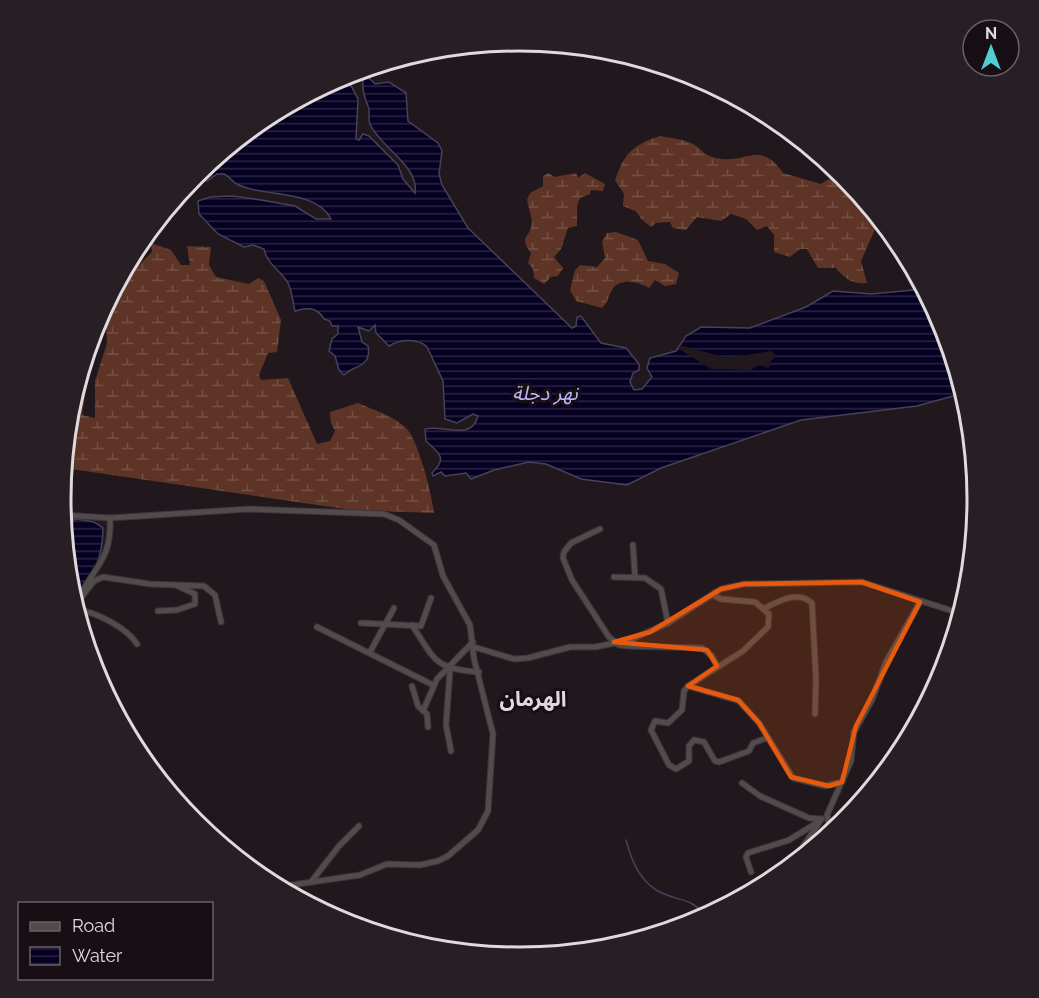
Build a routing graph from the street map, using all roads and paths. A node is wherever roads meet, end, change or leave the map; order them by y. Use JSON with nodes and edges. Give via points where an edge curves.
{"nodes":[{"id":1,"x":72,"y":515,"type":"edge"},
{"id":2,"x":110,"y":518,"type":"junction"},
{"id":3,"x":600,"y":529,"type":"dead end"},
{"id":4,"x":633,"y":545,"type":"dead end"},
{"id":5,"x":614,"y":577,"type":"dead end"},
{"id":6,"x":635,"y":577,"type":"junction"},
{"id":7,"x":177,"y":585,"type":"junction"},
{"id":8,"x":715,"y":592,"type":"junction"},
{"id":9,"x":82,"y":595,"type":"edge"},
{"id":10,"x":83,"y":598,"type":"edge"},
{"id":11,"x":431,"y":598,"type":"dead end"},
{"id":12,"x":920,"y":602,"type":"junction"},
{"id":13,"x":394,"y":608,"type":"dead end"},
{"id":14,"x":765,"y":608,"type":"junction"},
{"id":15,"x":86,"y":610,"type":"edge"},
{"id":16,"x":158,"y":611,"type":"dead end"},
{"id":17,"x":953,"y":611,"type":"edge"},
{"id":18,"x":221,"y":622,"type":"dead end"},
{"id":19,"x":361,"y":623,"type":"dead end"},
{"id":20,"x":385,"y":623,"type":"junction"},
{"id":21,"x":668,"y":623,"type":"junction"},
{"id":22,"x":411,"y":625,"type":"junction"},
{"id":23,"x":317,"y":627,"type":"dead end"},
{"id":24,"x":614,"y":642,"type":"junction"},
{"id":25,"x":137,"y":644,"type":"dead end"},
{"id":26,"x":473,"y":645,"type":"junction"},
{"id":27,"x":370,"y":652,"type":"junction"},
{"id":28,"x":717,"y":666,"type":"junction"},
{"id":29,"x":448,"y":669,"type":"junction"},
{"id":30,"x":479,"y":672,"type":"junction"},
{"id":31,"x":433,"y":685,"type":"junction"},
{"id":32,"x":412,"y":686,"type":"dead end"},
{"id":33,"x":688,"y":686,"type":"junction"},
{"id":34,"x":423,"y":711,"type":"junction"},
{"id":35,"x":815,"y":714,"type":"dead end"},
{"id":36,"x":428,"y":727,"type":"dead end"},
{"id":37,"x":767,"y":738,"type":"junction"},
{"id":38,"x":451,"y":751,"type":"dead end"},
{"id":39,"x":842,"y":782,"type":"junction"},
{"id":40,"x":742,"y":783,"type":"dead end"},
{"id":41,"x":823,"y":820,"type":"junction"},
{"id":42,"x":826,"y":825,"type":"edge"},
{"id":43,"x":359,"y":826,"type":"dead end"},
{"id":44,"x":805,"y":844,"type":"edge"},
{"id":45,"x":752,"y":872,"type":"dead end"},
{"id":46,"x":308,"y":885,"type":"junction"},
{"id":47,"x":293,"y":886,"type":"edge"}],
"edges":[{"from":1,"to":2,"type":"street"},
{"from":2,"to":9,"type":"street","via":[[106,554]]},
{"from":2,"to":26,"type":"street","via":[[249,509],[390,515],[434,545],[442,576],[470,625]]},
{"from":3,"to":24,"type":"street","via":[[571,543],[563,558],[572,580]]},
{"from":4,"to":6,"type":"street"},
{"from":5,"to":6,"type":"street"},
{"from":6,"to":21,"type":"street","via":[[645,578],[661,589]]},
{"from":7,"to":10,"type":"street","via":[[100,578]]},
{"from":7,"to":16,"type":"street","via":[[195,594],[195,604]]},
{"from":7,"to":18,"type":"street","via":[[211,589]]},
{"from":8,"to":12,"type":"street","via":[[736,585],[849,580]]},
{"from":8,"to":14,"type":"street","via":[[717,598],[755,602]]},
{"from":8,"to":21,"type":"street"},
{"from":11,"to":22,"type":"street","via":[[422,625]]},
{"from":12,"to":17,"type":"street"},
{"from":12,"to":39,"type":"street","via":[[856,726],[851,761]]},
{"from":13,"to":20,"type":"street"},
{"from":14,"to":28,"type":"street","via":[[770,620],[763,634]]},
{"from":14,"to":35,"type":"street","via":[[792,597],[812,603]]},
{"from":15,"to":25,"type":"street","via":[[125,631]]},
{"from":19,"to":20,"type":"street"},
{"from":20,"to":22,"type":"street"},
{"from":20,"to":27,"type":"street"},
{"from":21,"to":24,"type":"street","via":[[640,637]]},
{"from":22,"to":29,"type":"street","via":[[432,656]]},
{"from":23,"to":27,"type":"street"},
{"from":24,"to":26,"type":"street","via":[[514,659]]},
{"from":24,"to":28,"type":"street","via":[[627,646],[702,648]]},
{"from":26,"to":29,"type":"street"},
{"from":26,"to":30,"type":"street"},
{"from":27,"to":31,"type":"street"},
{"from":28,"to":33,"type":"street"},
{"from":29,"to":30,"type":"street"},
{"from":29,"to":31,"type":"street"},
{"from":29,"to":38,"type":"street","via":[[446,725]]},
{"from":30,"to":46,"type":"street","via":[[494,740],[489,806],[481,826],[438,861],[387,864],[360,875]]},
{"from":31,"to":34,"type":"street"},
{"from":32,"to":34,"type":"street"},
{"from":33,"to":37,"type":"street","via":[[739,701]]},
{"from":33,"to":37,"type":"street","via":[[680,714],[668,723],[657,720],[650,726],[671,767],[676,769],[687,763],[689,746],[694,740],[704,742],[719,762],[749,752],[753,743]]},
{"from":34,"to":36,"type":"street"},
{"from":37,"to":39,"type":"street","via":[[795,780],[825,786]]},
{"from":39,"to":41,"type":"street"},
{"from":40,"to":41,"type":"street","via":[[756,794],[809,818]]},
{"from":41,"to":42,"type":"street"},
{"from":41,"to":44,"type":"street"},
{"from":41,"to":45,"type":"street","via":[[789,840],[748,853]]},
{"from":43,"to":46,"type":"street"},
{"from":46,"to":47,"type":"street"}]}
